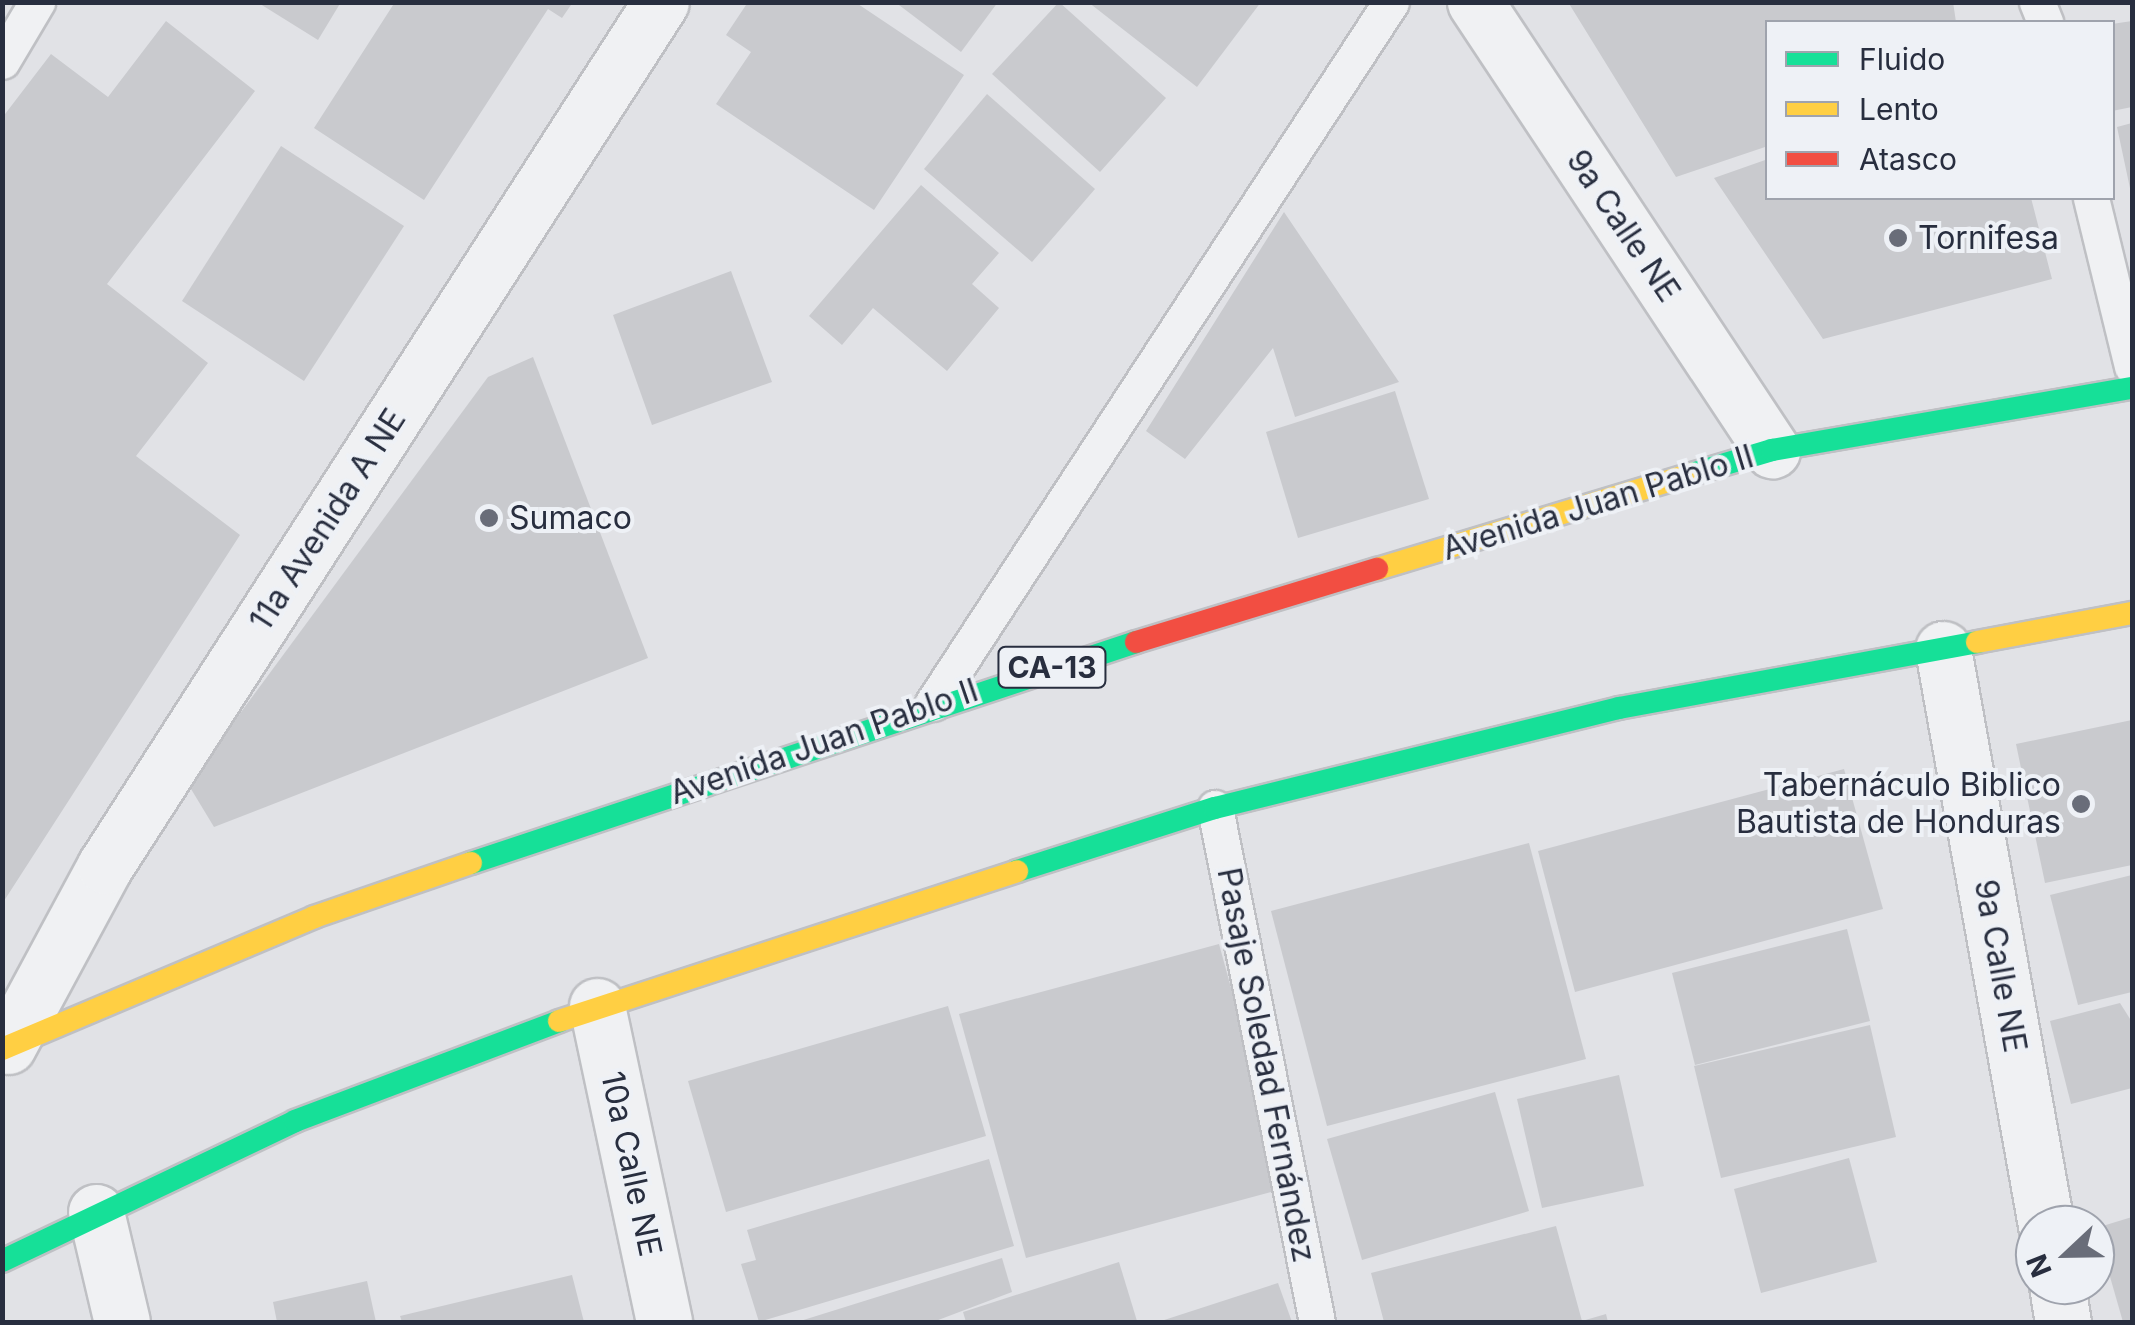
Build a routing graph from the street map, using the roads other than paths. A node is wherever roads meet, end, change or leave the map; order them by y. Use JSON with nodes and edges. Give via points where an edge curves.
{"nodes":[{"id":1,"x":38,"y":2,"type":"edge"},
{"id":2,"x":661,"y":2,"type":"edge"},
{"id":3,"x":1392,"y":2,"type":"edge"},
{"id":4,"x":1475,"y":2,"type":"edge"},
{"id":5,"x":2,"y":61,"type":"edge"},
{"id":6,"x":2091,"y":200,"type":"edge"},
{"id":7,"x":2132,"y":366,"type":"edge"},
{"id":8,"x":2132,"y":388,"type":"edge"},
{"id":9,"x":1772,"y":450,"type":"junction"},
{"id":10,"x":2132,"y":613,"type":"edge"},
{"id":11,"x":1942,"y":649,"type":"junction"},
{"id":12,"x":933,"y":703,"type":"junction"},
{"id":13,"x":1216,"y":808,"type":"junction"},
{"id":14,"x":596,"y":1006,"type":"junction"},
{"id":15,"x":6,"y":1047,"type":"edge"},
{"id":16,"x":2042,"y":1205,"type":"edge"},
{"id":17,"x":96,"y":1212,"type":"junction"},
{"id":18,"x":2,"y":1261,"type":"edge"},
{"id":19,"x":122,"y":1322,"type":"edge"},
{"id":20,"x":664,"y":1322,"type":"edge"},
{"id":21,"x":1317,"y":1322,"type":"edge"}],
"edges":[{"from":1,"to":5,"type":"lane"},
{"from":2,"to":15,"type":"street","name":"11a Avenida A NE","via":[[105,866]]},
{"from":3,"to":12,"type":"lane"},
{"from":4,"to":9,"type":"street","name":"9a Calle NE"},
{"from":6,"to":7,"type":"lane"},
{"from":8,"to":9,"type":"highway","name":"Avenida Juan Pablo II","number":"CA-13"},
{"from":9,"to":12,"type":"highway","name":"Avenida Juan Pablo II","number":"CA-13"},
{"from":10,"to":11,"type":"highway"},
{"from":11,"to":13,"type":"highway","via":[[1619,708]]},
{"from":11,"to":16,"type":"street","name":"9a Calle NE"},
{"from":12,"to":15,"type":"highway","name":"Avenida Juan Pablo II","number":"CA-13","via":[[314,917]]},
{"from":13,"to":14,"type":"highway"},
{"from":13,"to":21,"type":"lane","name":"Pasaje Soledad Fernández"},
{"from":14,"to":17,"type":"highway","via":[[295,1121]]},
{"from":14,"to":20,"type":"street","name":"10a Calle NE"},
{"from":17,"to":18,"type":"highway"},
{"from":17,"to":19,"type":"street"}]}
